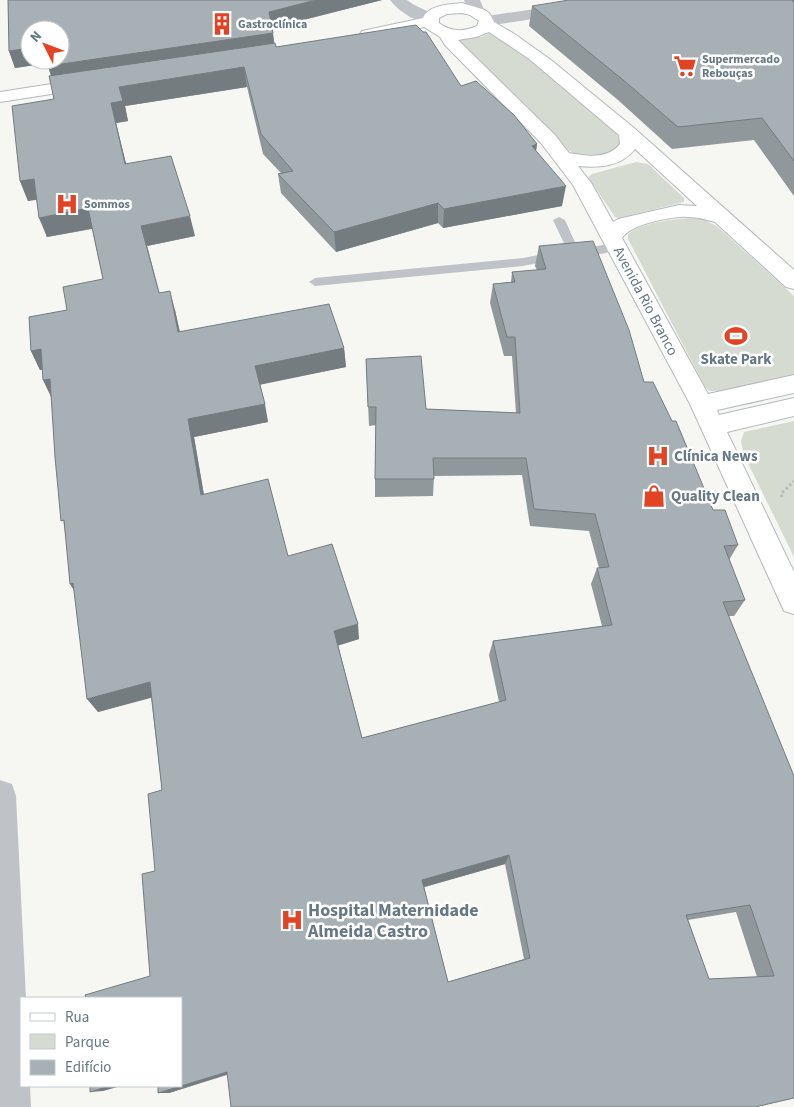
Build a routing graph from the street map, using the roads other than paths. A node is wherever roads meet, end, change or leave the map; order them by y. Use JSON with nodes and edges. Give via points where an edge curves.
{"nodes":[{"id":1,"x":398,"y":0,"type":"edge"},
{"id":2,"x":591,"y":0,"type":"edge"},
{"id":3,"x":626,"y":0,"type":"edge"},
{"id":4,"x":480,"y":14,"type":"edge"},
{"id":5,"x":430,"y":20,"type":"junction"},
{"id":6,"x":445,"y":33,"type":"junction"},
{"id":7,"x":0,"y":87,"type":"edge"},
{"id":8,"x":0,"y":97,"type":"edge"},
{"id":9,"x":628,"y":132,"type":"junction"},
{"id":10,"x":563,"y":158,"type":"junction"},
{"id":11,"x":719,"y":217,"type":"junction"},
{"id":12,"x":558,"y":220,"type":"dead end"},
{"id":13,"x":614,"y":242,"type":"junction"},
{"id":14,"x":574,"y":253,"type":"junction"},
{"id":15,"x":315,"y":282,"type":"dead end"},
{"id":16,"x":794,"y":282,"type":"edge"},
{"id":17,"x":794,"y":384,"type":"edge"},
{"id":18,"x":794,"y":407,"type":"edge"},
{"id":19,"x":708,"y":415,"type":"junction"},
{"id":20,"x":794,"y":602,"type":"edge"},
{"id":21,"x":0,"y":806,"type":"edge"},
{"id":22,"x":11,"y":1107,"type":"edge"}],
"edges":[{"from":1,"to":5,"type":"street","via":[[409,10]]},
{"from":2,"to":4,"type":"street"},
{"from":3,"to":4,"type":"street"},
{"from":4,"to":5,"type":"main road","via":[[462,8],[444,10],[436,12]]},
{"from":4,"to":6,"type":"main road","via":[[483,29],[469,35]]},
{"from":4,"to":9,"type":"main road"},
{"from":5,"to":6,"type":"main road","name":"Avenida Rio Branco","via":[[431,25]]},
{"from":5,"to":6,"type":"main road","via":[[356,39]]},
{"from":6,"to":10,"type":"main road","name":"Avenida Rio Branco","via":[[450,42],[548,138]]},
{"from":7,"to":8,"type":"main road","via":[[102,77]]},
{"from":9,"to":10,"type":"main road","via":[[629,146],[621,155],[583,162]]},
{"from":9,"to":11,"type":"main road"},
{"from":10,"to":13,"type":"main road","name":"Avenida Rio Branco","via":[[582,184]]},
{"from":11,"to":13,"type":"main road","via":[[701,212],[679,212],[625,224],[617,229]]},
{"from":11,"to":16,"type":"main road"},
{"from":12,"to":14,"type":"lane"},
{"from":13,"to":14,"type":"lane"},
{"from":13,"to":19,"type":"main road","name":"Avenida Rio Branco"},
{"from":14,"to":15,"type":"lane","via":[[523,262]]},
{"from":17,"to":19,"type":"main road"},
{"from":18,"to":19,"type":"main road"},
{"from":19,"to":20,"type":"main road","name":"Avenida Rio Branco"},
{"from":21,"to":22,"type":"street"}]}
